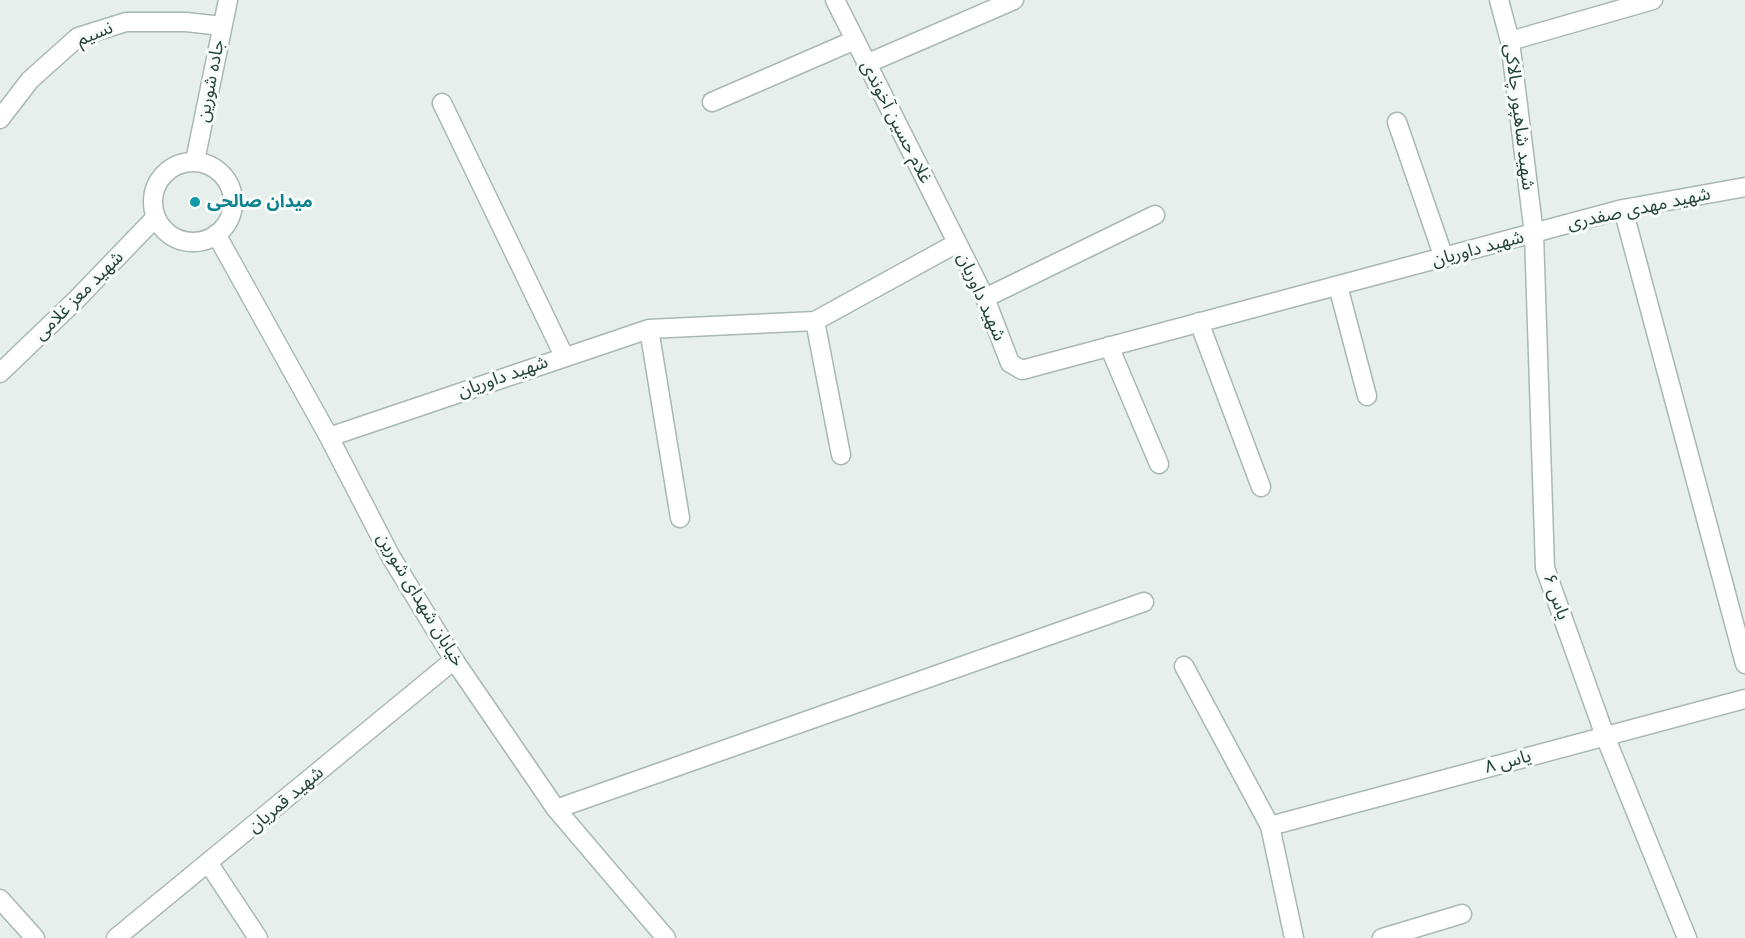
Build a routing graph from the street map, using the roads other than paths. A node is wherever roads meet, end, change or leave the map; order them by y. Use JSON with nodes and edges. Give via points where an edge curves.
{"nodes":[{"id":1,"x":228,"y":0,"type":"edge"},
{"id":2,"x":835,"y":0,"type":"edge"},
{"id":3,"x":1014,"y":0,"type":"edge"},
{"id":4,"x":1499,"y":0,"type":"edge"},
{"id":5,"x":1653,"y":0,"type":"edge"},
{"id":6,"x":222,"y":26,"type":"junction"},
{"id":7,"x":855,"y":40,"type":"junction"},
{"id":8,"x":1510,"y":40,"type":"junction"},
{"id":9,"x":866,"y":64,"type":"junction"},
{"id":10,"x":712,"y":102,"type":"dead end"},
{"id":11,"x":442,"y":103,"type":"dead end"},
{"id":12,"x":0,"y":119,"type":"edge"},
{"id":13,"x":1397,"y":122,"type":"dead end"},
{"id":14,"x":195,"y":161,"type":"junction"},
{"id":15,"x":1745,"y":187,"type":"edge"},
{"id":16,"x":1623,"y":209,"type":"junction"},
{"id":17,"x":1155,"y":215,"type":"dead end"},
{"id":18,"x":156,"y":217,"type":"junction"},
{"id":19,"x":216,"y":234,"type":"junction"},
{"id":20,"x":1534,"y":234,"type":"junction"},
{"id":21,"x":957,"y":243,"type":"junction"},
{"id":22,"x":1444,"y":258,"type":"junction"},
{"id":23,"x":1338,"y":286,"type":"junction"},
{"id":24,"x":985,"y":298,"type":"junction"},
{"id":25,"x":814,"y":321,"type":"junction"},
{"id":26,"x":1199,"y":322,"type":"junction"},
{"id":27,"x":649,"y":329,"type":"junction"},
{"id":28,"x":1109,"y":346,"type":"junction"},
{"id":29,"x":564,"y":356,"type":"junction"},
{"id":30,"x":0,"y":373,"type":"edge"},
{"id":31,"x":1367,"y":396,"type":"dead end"},
{"id":32,"x":329,"y":437,"type":"junction"},
{"id":33,"x":841,"y":455,"type":"dead end"},
{"id":34,"x":1159,"y":464,"type":"dead end"},
{"id":35,"x":1261,"y":487,"type":"dead end"},
{"id":36,"x":680,"y":518,"type":"dead end"},
{"id":37,"x":1144,"y":602,"type":"dead end"},
{"id":38,"x":454,"y":660,"type":"junction"},
{"id":39,"x":1745,"y":664,"type":"edge"},
{"id":40,"x":1184,"y":666,"type":"dead end"},
{"id":41,"x":1745,"y":699,"type":"edge"},
{"id":42,"x":1605,"y":736,"type":"junction"},
{"id":43,"x":556,"y":809,"type":"junction"},
{"id":44,"x":1270,"y":826,"type":"junction"},
{"id":45,"x":209,"y":864,"type":"junction"},
{"id":46,"x":0,"y":899,"type":"edge"},
{"id":47,"x":1462,"y":914,"type":"dead end"},
{"id":48,"x":35,"y":938,"type":"edge"},
{"id":49,"x":116,"y":938,"type":"edge"},
{"id":50,"x":258,"y":938,"type":"edge"},
{"id":51,"x":666,"y":938,"type":"edge"},
{"id":52,"x":1294,"y":938,"type":"edge"},
{"id":53,"x":1382,"y":938,"type":"edge"},
{"id":54,"x":1687,"y":938,"type":"edge"}],
"edges":[{"from":1,"to":6,"type":"street","name":"جاده شورين"},
{"from":2,"to":7,"type":"street","name":"غلام حسین آخوندی"},
{"from":3,"to":9,"type":"street"},
{"from":4,"to":8,"type":"street","name":"شهید شاهپور چالاکی"},
{"from":5,"to":8,"type":"street"},
{"from":6,"to":12,"type":"street","name":"نسیم","via":[[126,22],[78,37],[30,80]]},
{"from":6,"to":14,"type":"street","name":"جاده شورين"},
{"from":7,"to":9,"type":"street","name":"غلام حسین آخوندی"},
{"from":7,"to":10,"type":"street"},
{"from":8,"to":20,"type":"street","name":"شهید شاهپور چالاکی"},
{"from":9,"to":21,"type":"street","name":"غلام حسین آخوندی"},
{"from":11,"to":29,"type":"street"},
{"from":13,"to":22,"type":"street"},
{"from":14,"to":18,"type":"street","via":[[182,163],[160,178],[153,204]]},
{"from":14,"to":19,"type":"street","via":[[218,171],[232,191],[231,216]]},
{"from":15,"to":16,"type":"street","name":"شهید مهدی صفدری"},
{"from":16,"to":20,"type":"street","name":"شهید مهدی صفدری"},
{"from":16,"to":39,"type":"street"},
{"from":17,"to":24,"type":"street"},
{"from":18,"to":19,"type":"street","via":[[162,227],[182,240],[194,242]]},
{"from":18,"to":30,"type":"street","name":"شهید معز غلامی"},
{"from":19,"to":32,"type":"street","name":"خیابان شهدای شورین"},
{"from":20,"to":22,"type":"street","name":"شهید داوریان"},
{"from":20,"to":42,"type":"street","name":"یاس ۶","via":[[1545,568]]},
{"from":21,"to":24,"type":"street","name":"شهید داوریان"},
{"from":21,"to":25,"type":"street","name":"شهید داوریان"},
{"from":22,"to":23,"type":"street","name":"شهید داوریان"},
{"from":23,"to":26,"type":"street","name":"شهید داوریان"},
{"from":23,"to":31,"type":"street"},
{"from":24,"to":28,"type":"street","name":"شهید داوریان","via":[[1010,363],[1022,370]]},
{"from":25,"to":27,"type":"street","name":"شهید داوریان"},
{"from":25,"to":33,"type":"street"},
{"from":26,"to":28,"type":"street","name":"شهید داوریان"},
{"from":26,"to":35,"type":"street"},
{"from":27,"to":29,"type":"street","name":"شهید داوریان"},
{"from":27,"to":36,"type":"street"},
{"from":28,"to":34,"type":"street"},
{"from":29,"to":32,"type":"street","name":"شهید داوریان"},
{"from":32,"to":38,"type":"street","name":"خیابان شهدای شورین","via":[[391,557]]},
{"from":37,"to":43,"type":"street"},
{"from":38,"to":43,"type":"street","name":"خیابان شهدای شورین"},
{"from":38,"to":45,"type":"street","name":"شهید قمریان"},
{"from":40,"to":44,"type":"street"},
{"from":41,"to":42,"type":"street","name":"یاس ۸"},
{"from":42,"to":44,"type":"street","name":"یاس ۸"},
{"from":42,"to":54,"type":"street","name":"یاس ۶"},
{"from":43,"to":51,"type":"street","name":"خیابان شهدای شورین"},
{"from":44,"to":52,"type":"street"},
{"from":45,"to":49,"type":"street","name":"شهید قمریان"},
{"from":45,"to":50,"type":"street"},
{"from":46,"to":48,"type":"street"},
{"from":47,"to":53,"type":"street"}]}
